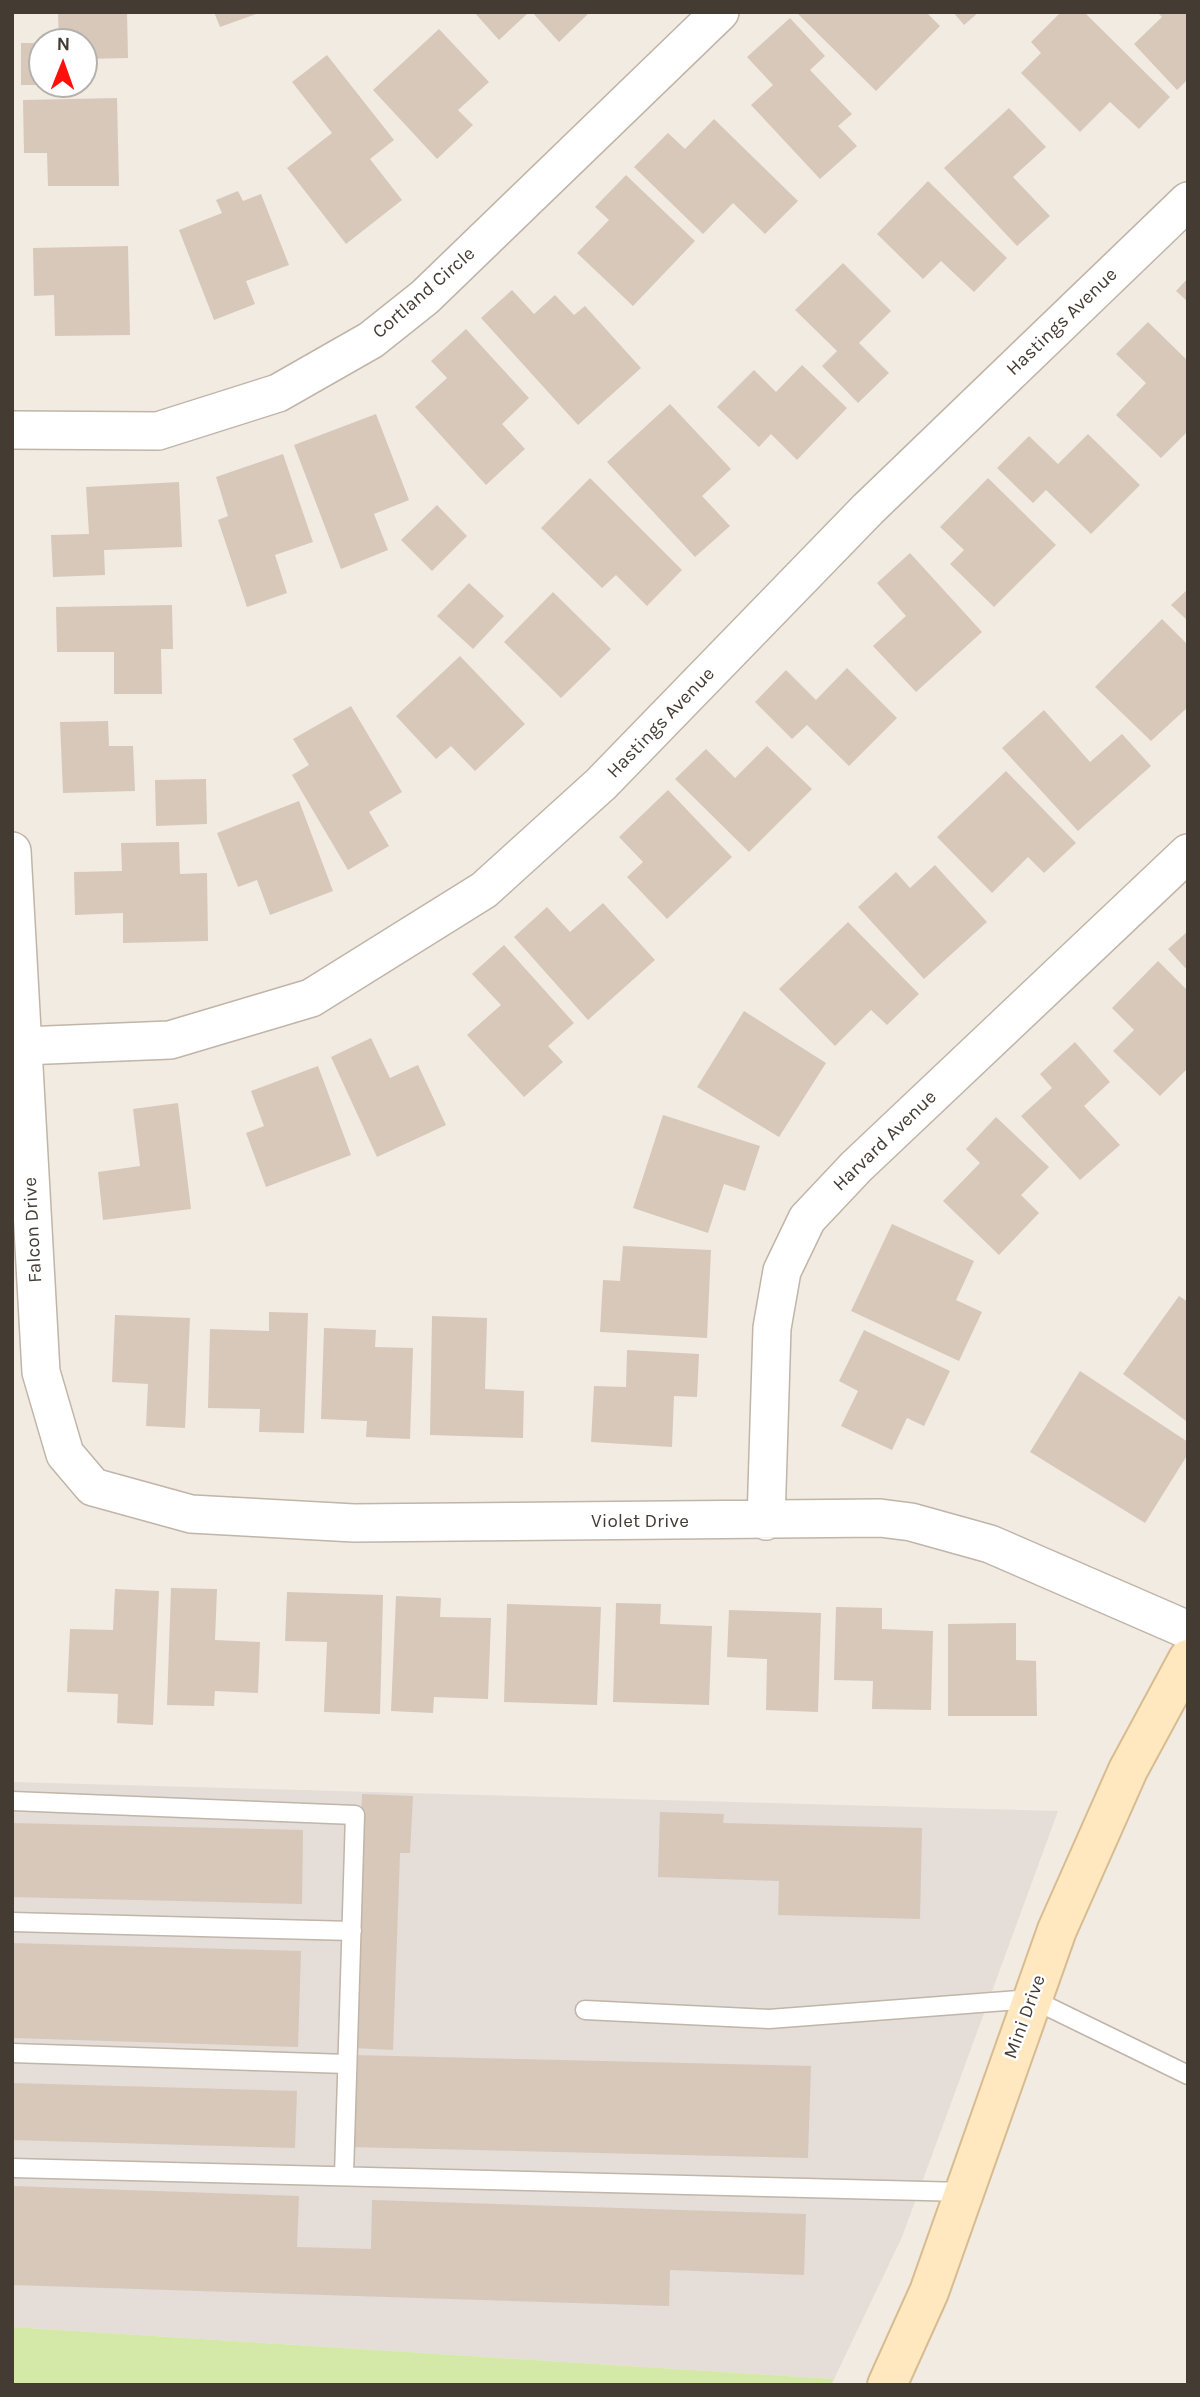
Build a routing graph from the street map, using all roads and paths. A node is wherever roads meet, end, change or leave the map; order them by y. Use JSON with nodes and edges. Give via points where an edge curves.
{"nodes":[{"id":1,"x":720,"y":12,"type":"edge"},
{"id":2,"x":1188,"y":201,"type":"edge"},
{"id":3,"x":12,"y":430,"type":"edge"},
{"id":4,"x":12,"y":851,"type":"edge"},
{"id":5,"x":1188,"y":853,"type":"edge"},
{"id":6,"x":23,"y":1046,"type":"junction"},
{"id":7,"x":82,"y":1474,"type":"joint"},
{"id":8,"x":766,"y":1521,"type":"junction"},
{"id":9,"x":1188,"y":1630,"type":"edge"},
{"id":10,"x":1188,"y":1659,"type":"edge"},
{"id":11,"x":12,"y":1801,"type":"edge"},
{"id":12,"x":12,"y":1922,"type":"edge"},
{"id":13,"x":352,"y":1931,"type":"junction"},
{"id":14,"x":1032,"y":1999,"type":"junction"},
{"id":15,"x":585,"y":2010,"type":"dead end"},
{"id":16,"x":12,"y":2053,"type":"edge"},
{"id":17,"x":347,"y":2064,"type":"junction"},
{"id":18,"x":1188,"y":2075,"type":"edge"},
{"id":19,"x":12,"y":2168,"type":"edge"},
{"id":20,"x":344,"y":2175,"type":"junction"},
{"id":21,"x":964,"y":2192,"type":"junction"},
{"id":22,"x":887,"y":2385,"type":"edge"}],
"edges":[{"from":1,"to":3,"type":"street","name":"Cortland Circle","via":[[425,297],[371,340],[278,393],[158,431]]},
{"from":2,"to":6,"type":"street","name":"Hastings Avenue","via":[[868,509],[601,784],[484,890],[311,998],[170,1040]]},
{"from":4,"to":6,"type":"street","name":"Falcon Drive"},
{"from":5,"to":8,"type":"street","name":"Harvard Avenue","via":[[856,1167],[807,1219],[782,1271],[772,1328]]},
{"from":6,"to":7,"type":"street","name":"Falcon Drive","via":[[41,1372],[65,1454]]},
{"from":7,"to":8,"type":"street","name":"Violet Drive","via":[[93,1487],[191,1514],[354,1523]]},
{"from":8,"to":9,"type":"street","name":"Violet Drive","via":[[911,1521],[989,1544]]},
{"from":10,"to":14,"type":"street","name":"Mini Drive","via":[[1090,1851]]},
{"from":11,"to":13,"type":"lane","via":[[355,1815]]},
{"from":12,"to":13,"type":"lane"},
{"from":13,"to":17,"type":"lane"},
{"from":14,"to":15,"type":"lane","via":[[769,2019]]},
{"from":14,"to":18,"type":"lane"},
{"from":14,"to":21,"type":"street","name":"Mini Drive"},
{"from":16,"to":17,"type":"lane"},
{"from":17,"to":20,"type":"lane"},
{"from":19,"to":20,"type":"lane"},
{"from":20,"to":21,"type":"lane"},
{"from":21,"to":22,"type":"street","name":"Mini Drive","via":[[929,2292]]}]}
